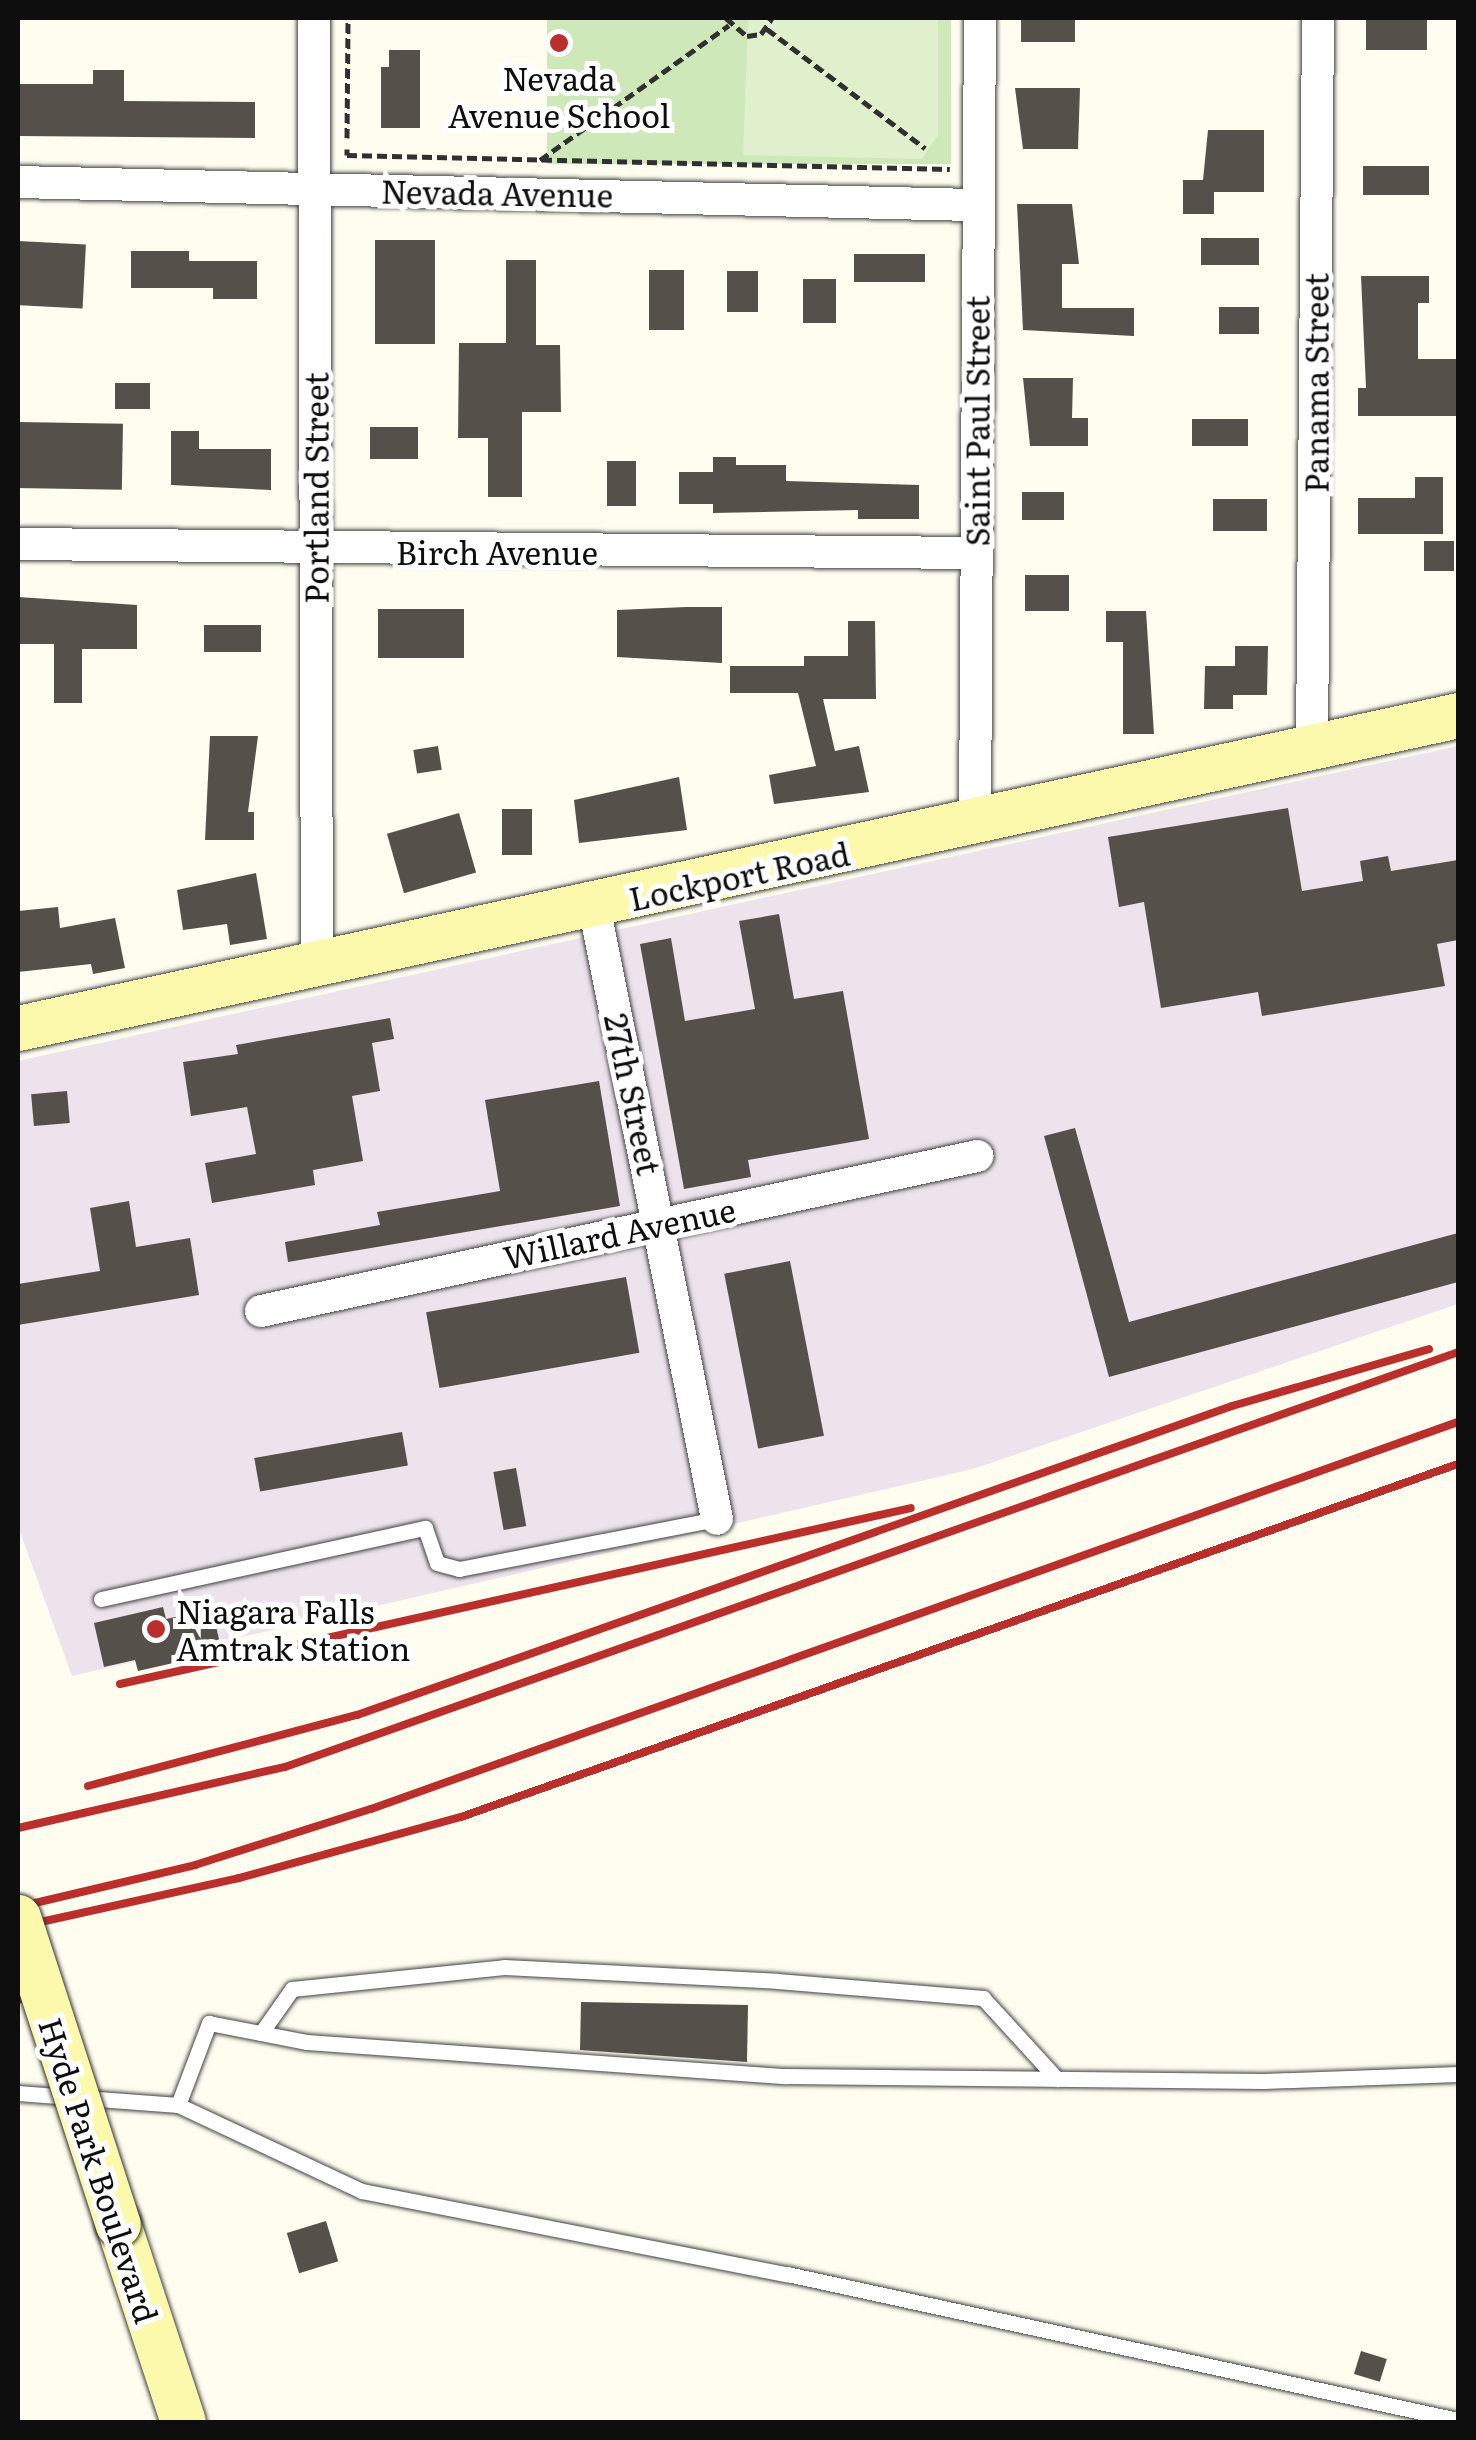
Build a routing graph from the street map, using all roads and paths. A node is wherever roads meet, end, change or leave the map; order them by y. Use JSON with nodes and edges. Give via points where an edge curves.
{"nodes":[{"id":1,"x":314,"y":18,"type":"edge"},
{"id":2,"x":348,"y":18,"type":"edge"},
{"id":3,"x":772,"y":18,"type":"edge"},
{"id":4,"x":980,"y":18,"type":"edge"},
{"id":5,"x":1318,"y":18,"type":"edge"},
{"id":6,"x":728,"y":21,"type":"edge"},
{"id":7,"x":767,"y":28,"type":"junction"},
{"id":8,"x":925,"y":148,"type":"dead end"},
{"id":9,"x":540,"y":160,"type":"junction"},
{"id":10,"x":958,"y":170,"type":"dead end"},
{"id":11,"x":18,"y":182,"type":"edge"},
{"id":12,"x":313,"y":188,"type":"junction"},
{"id":13,"x":976,"y":205,"type":"junction"},
{"id":14,"x":18,"y":544,"type":"edge"},
{"id":15,"x":315,"y":550,"type":"junction"},
{"id":16,"x":976,"y":553,"type":"junction"},
{"id":17,"x":1458,"y":715,"type":"edge"},
{"id":18,"x":1312,"y":748,"type":"junction"},
{"id":19,"x":975,"y":825,"type":"junction"},
{"id":20,"x":594,"y":906,"type":"junction"},
{"id":21,"x":317,"y":958,"type":"junction"},
{"id":22,"x":18,"y":1028,"type":"edge"},
{"id":23,"x":977,"y":1156,"type":"dead end"},
{"id":24,"x":662,"y":1222,"type":"junction"},
{"id":25,"x":261,"y":1311,"type":"dead end"},
{"id":26,"x":717,"y":1519,"type":"joint"},
{"id":27,"x":100,"y":1599,"type":"dead end"},
{"id":28,"x":18,"y":1917,"type":"edge"},
{"id":29,"x":260,"y":2033,"type":"junction"},
{"id":30,"x":1458,"y":2074,"type":"edge"},
{"id":31,"x":1057,"y":2079,"type":"junction"},
{"id":32,"x":18,"y":2093,"type":"edge"},
{"id":33,"x":178,"y":2105,"type":"junction"},
{"id":34,"x":1458,"y":2420,"type":"edge"},
{"id":35,"x":183,"y":2422,"type":"edge"}],
"edges":[{"from":1,"to":12,"type":"street","name":"Portland Street"},
{"from":2,"to":9,"type":"path","via":[[347,155]]},
{"from":3,"to":7,"type":"path"},
{"from":4,"to":13,"type":"street","name":"Saint Paul Street"},
{"from":5,"to":18,"type":"street","name":"Panama Street"},
{"from":6,"to":7,"type":"path","via":[[747,36]]},
{"from":6,"to":9,"type":"path"},
{"from":7,"to":8,"type":"path"},
{"from":9,"to":10,"type":"path"},
{"from":11,"to":12,"type":"street","name":"Nevada Avenue"},
{"from":12,"to":13,"type":"street","name":"Nevada Avenue"},
{"from":12,"to":15,"type":"street","name":"Portland Street"},
{"from":13,"to":16,"type":"street","name":"Saint Paul Street"},
{"from":14,"to":15,"type":"street","name":"Birch Avenue"},
{"from":15,"to":16,"type":"street","name":"Birch Avenue"},
{"from":15,"to":21,"type":"street","name":"Portland Street"},
{"from":16,"to":19,"type":"street","name":"Saint Paul Street"},
{"from":17,"to":18,"type":"street","name":"Lockport Road"},
{"from":18,"to":19,"type":"street","name":"Lockport Road"},
{"from":19,"to":20,"type":"street","name":"Lockport Road"},
{"from":20,"to":21,"type":"street","name":"Lockport Road"},
{"from":20,"to":24,"type":"street","name":"27th Street"},
{"from":21,"to":22,"type":"street","name":"Lockport Road"},
{"from":23,"to":24,"type":"street","name":"Willard Avenue"},
{"from":24,"to":25,"type":"street","name":"Willard Avenue"},
{"from":24,"to":26,"type":"street","name":"27th Street"},
{"from":26,"to":27,"type":"lane","via":[[459,1569],[437,1563],[425,1528]]},
{"from":28,"to":35,"type":"street","name":"Hyde Park Boulevard","bridge":true},
{"from":29,"to":31,"type":"lane","via":[[307,2042],[784,2076]]},
{"from":29,"to":31,"type":"lane","via":[[292,1989],[504,1967],[777,1981],[983,1998]]},
{"from":29,"to":33,"type":"lane","via":[[208,2023]]},
{"from":30,"to":31,"type":"lane"},
{"from":32,"to":33,"type":"lane"},
{"from":33,"to":34,"type":"lane","via":[[362,2190],[787,2274]]}]}
